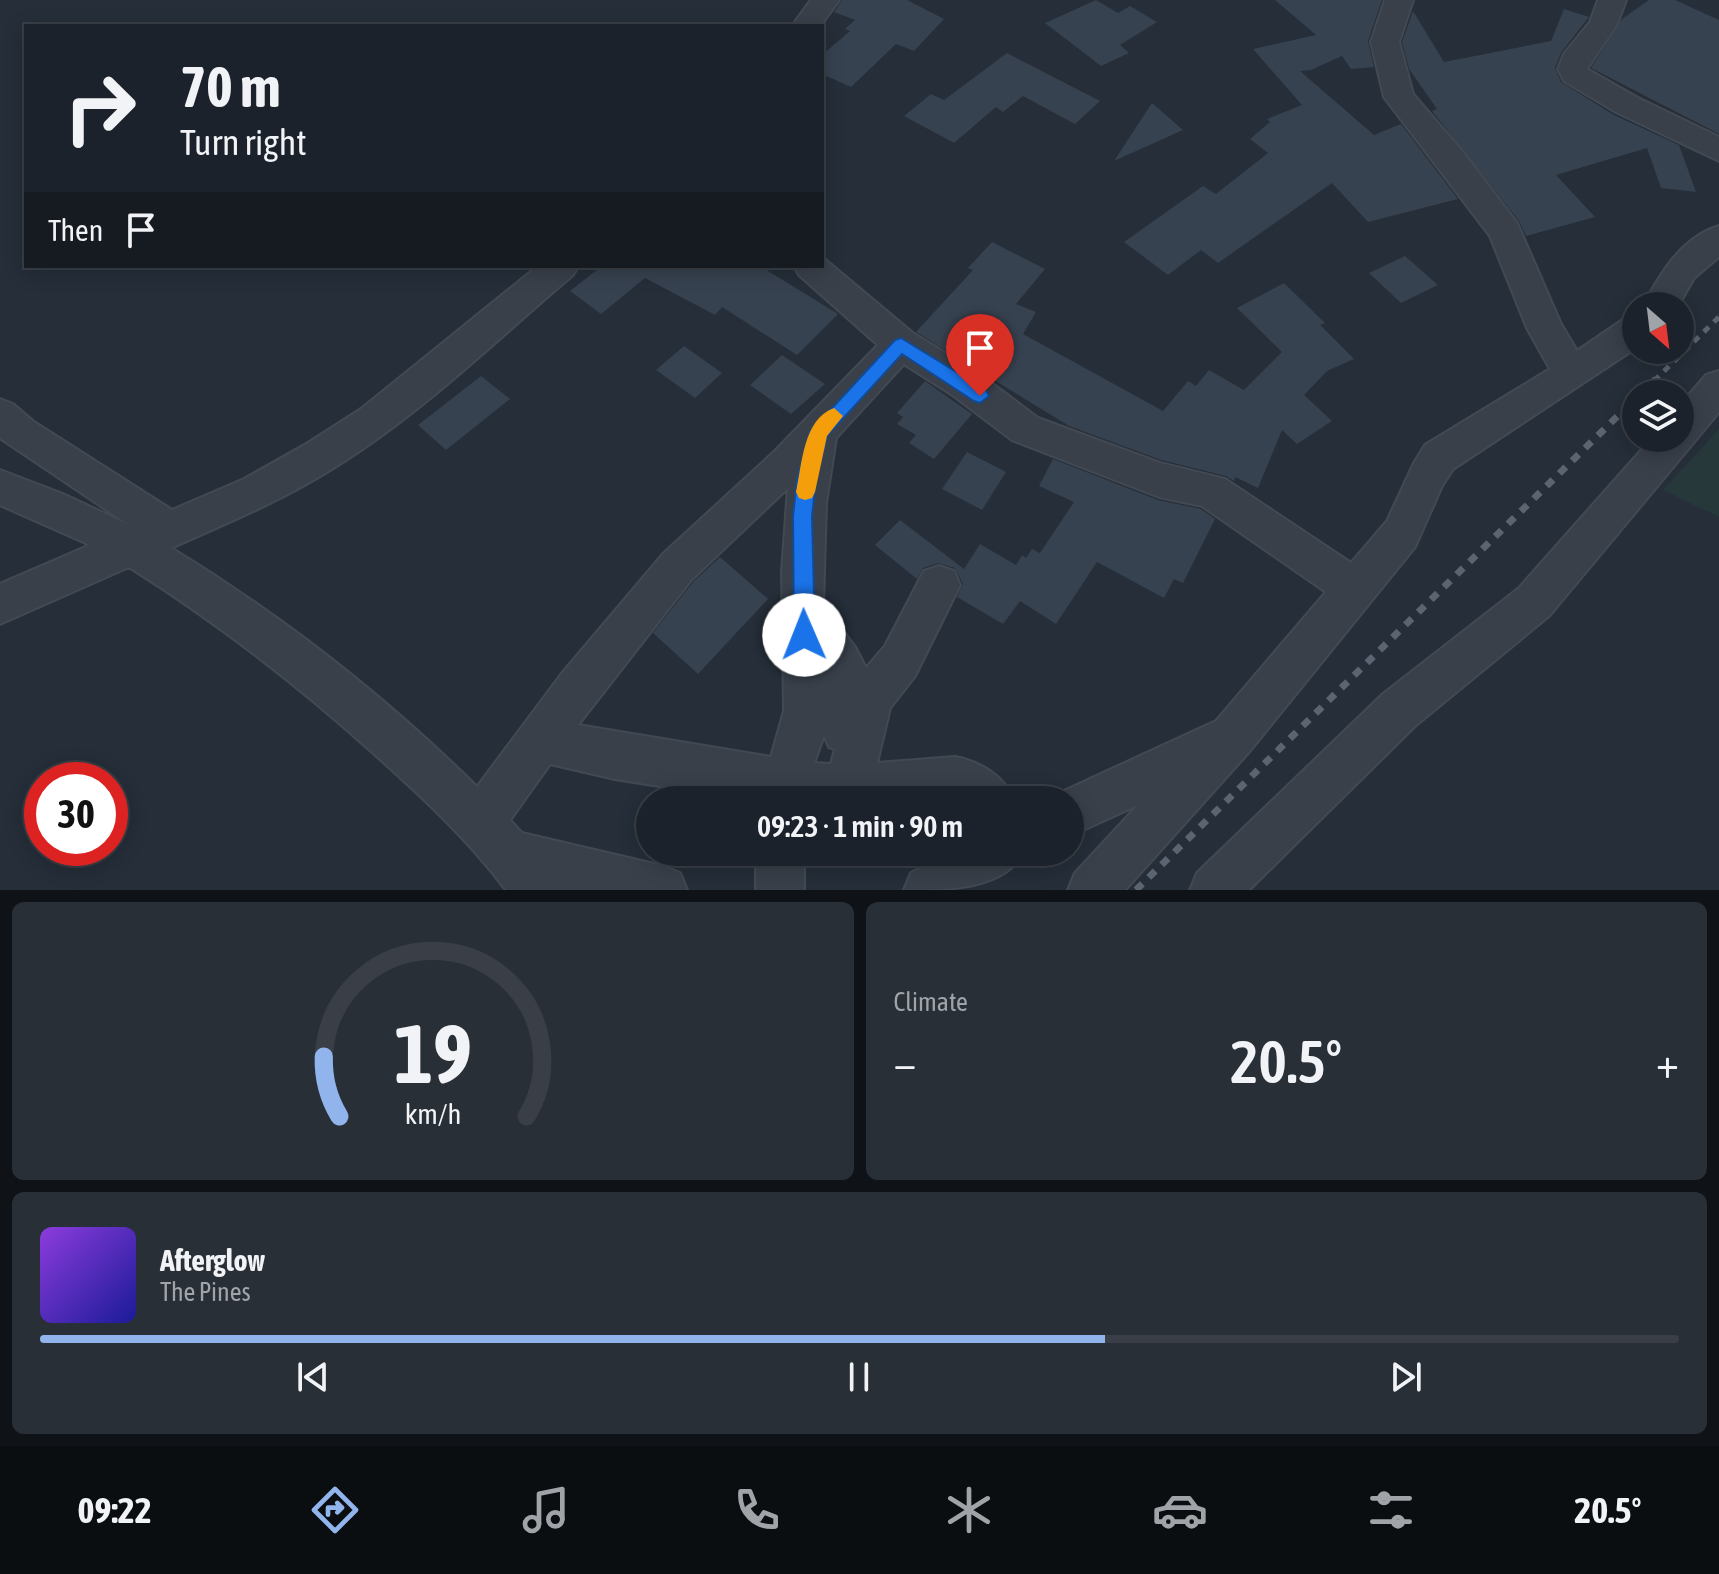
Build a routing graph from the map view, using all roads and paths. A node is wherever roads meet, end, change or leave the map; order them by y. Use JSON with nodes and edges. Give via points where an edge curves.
{"nodes":[{"id":1,"x":825,"y":0,"type":"edge"},
{"id":2,"x":1399,"y":0,"type":"edge"},
{"id":3,"x":1612,"y":0,"type":"edge"},
{"id":4,"x":807,"y":24,"type":"edge"},
{"id":5,"x":1719,"y":150,"type":"edge"},
{"id":6,"x":1719,"y":238,"type":"edge"},
{"id":7,"x":555,"y":268,"type":"edge"},
{"id":8,"x":813,"y":268,"type":"edge"},
{"id":9,"x":1668,"y":292,"type":"edge"},
{"id":10,"x":1622,"y":339,"type":"edge"},
{"id":11,"x":901,"y":344,"type":"junction"},
{"id":12,"x":1571,"y":374,"type":"junction"},
{"id":13,"x":1719,"y":386,"type":"edge"},
{"id":14,"x":0,"y":415,"type":"edge"},
{"id":15,"x":1694,"y":415,"type":"edge"},
{"id":16,"x":819,"y":432,"type":"junction"},
{"id":17,"x":1663,"y":452,"type":"edge"},
{"id":18,"x":0,"y":487,"type":"edge"},
{"id":19,"x":168,"y":529,"type":"junction"},
{"id":20,"x":129,"y":547,"type":"junction"},
{"id":21,"x":939,"y":585,"type":"dead end"},
{"id":22,"x":1356,"y":589,"type":"junction"},
{"id":23,"x":0,"y":604,"type":"edge"},
{"id":24,"x":804,"y":612,"type":"junction"},
{"id":25,"x":1233,"y":736,"type":"junction"},
{"id":26,"x":541,"y":739,"type":"junction"},
{"id":27,"x":856,"y":776,"type":"junction"},
{"id":28,"x":782,"y":786,"type":"edge"},
{"id":29,"x":799,"y":786,"type":"edge"},
{"id":30,"x":812,"y":786,"type":"edge"},
{"id":31,"x":971,"y":786,"type":"edge"},
{"id":32,"x":1084,"y":806,"type":"edge"},
{"id":33,"x":509,"y":856,"type":"edge"},
{"id":34,"x":780,"y":866,"type":"edge"},
{"id":35,"x":973,"y":866,"type":"edge"},
{"id":36,"x":663,"y":890,"type":"edge"},
{"id":37,"x":780,"y":890,"type":"edge"},
{"id":38,"x":928,"y":890,"type":"edge"},
{"id":39,"x":1092,"y":890,"type":"edge"},
{"id":40,"x":1214,"y":890,"type":"edge"}],
"edges":[{"from":1,"to":4,"type":"street"},
{"from":2,"to":12,"type":"street","via":[[1385,42],[1399,97],[1505,232],[1545,328]]},
{"from":3,"to":5,"type":"street","via":[[1603,24],[1574,61],[1574,74]]},
{"from":6,"to":9,"type":"street","via":[[1682,269]]},
{"from":7,"to":19,"type":"street","via":[[374,420],[258,491]]},
{"from":8,"to":11,"type":"street"},
{"from":10,"to":12,"type":"street"},
{"from":11,"to":16,"type":"street"},
{"from":11,"to":22,"type":"street","via":[[1025,429],[1159,480],[1211,491]]},
{"from":12,"to":22,"type":"street","via":[[1439,457],[1401,534]]},
{"from":13,"to":15,"type":"street"},
{"from":14,"to":19,"type":"street"},
{"from":16,"to":24,"type":"street","via":[[803,516]]},
{"from":16,"to":26,"type":"street","via":[[677,567]]},
{"from":17,"to":40,"type":"street","via":[[1534,602],[1397,712]]},
{"from":18,"to":20,"type":"street"},
{"from":19,"to":20,"type":"street"},
{"from":20,"to":23,"type":"street"},
{"from":20,"to":33,"type":"street","via":[[275,640],[447,786]]},
{"from":21,"to":27,"type":"street","via":[[900,661],[871,697]]},
{"from":22,"to":25,"type":"street"},
{"from":24,"to":27,"type":"street","via":[[850,681],[845,734]]},
{"from":24,"to":29,"type":"street","via":[[806,711]]},
{"from":25,"to":32,"type":"street"},
{"from":25,"to":39,"type":"street"},
{"from":26,"to":28,"type":"street"},
{"from":26,"to":33,"type":"street"},
{"from":27,"to":30,"type":"street"},
{"from":27,"to":31,"type":"street","via":[[955,780]]},
{"from":33,"to":36,"type":"street"},
{"from":34,"to":37,"type":"street"},
{"from":35,"to":38,"type":"street"}]}
